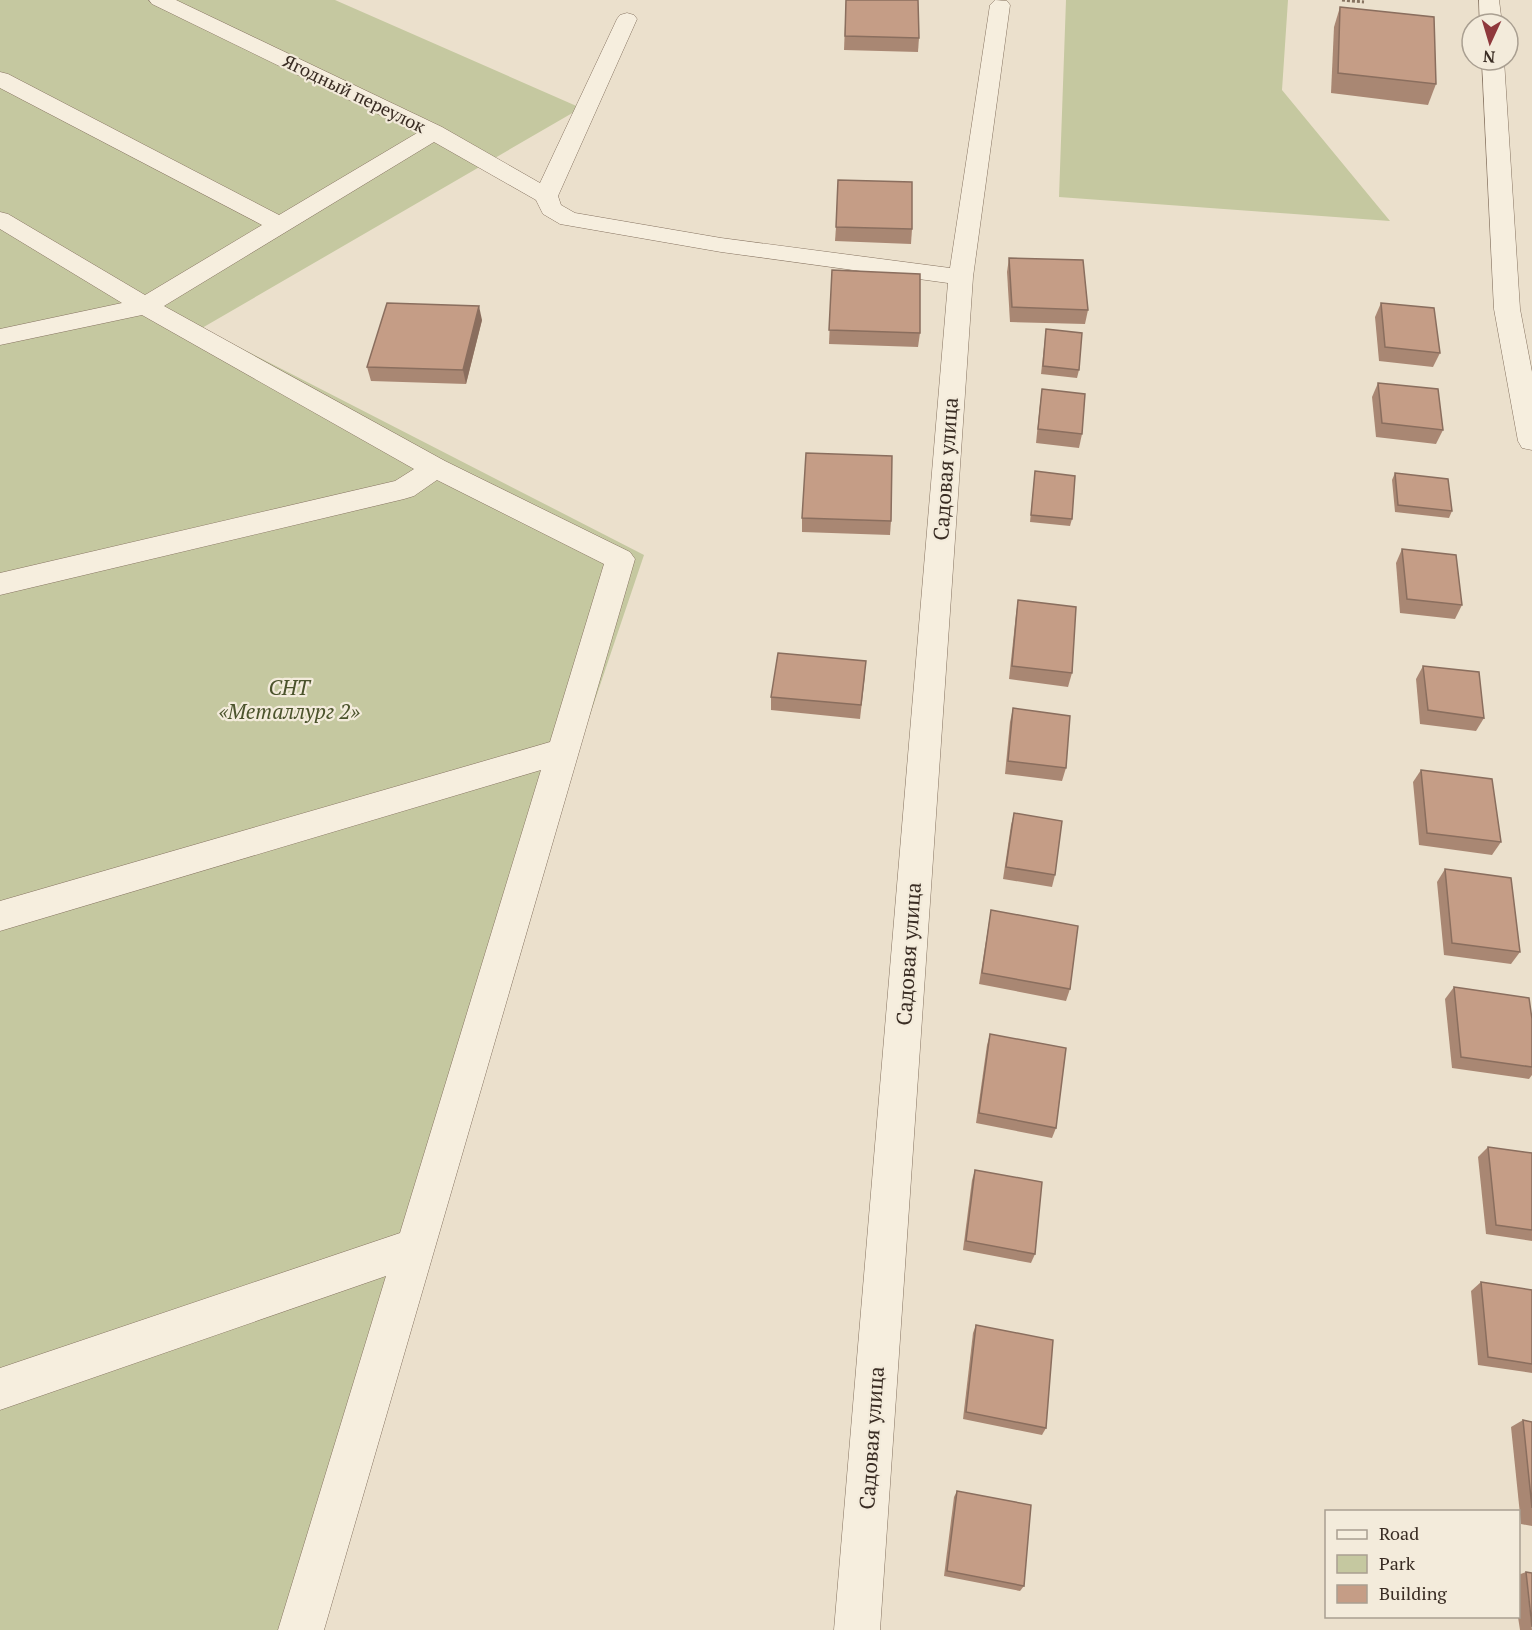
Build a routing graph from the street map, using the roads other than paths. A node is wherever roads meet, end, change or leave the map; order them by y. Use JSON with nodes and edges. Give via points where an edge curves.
{"nodes":[{"id":1,"x":159,"y":0,"type":"edge"},
{"id":2,"x":1000,"y":4,"type":"dead end"},
{"id":3,"x":627,"y":19,"type":"dead end"},
{"id":4,"x":1494,"y":72,"type":"edge"},
{"id":5,"x":0,"y":79,"type":"edge"},
{"id":6,"x":434,"y":132,"type":"junction"},
{"id":7,"x":546,"y":195,"type":"junction"},
{"id":8,"x":0,"y":219,"type":"edge"},
{"id":9,"x":279,"y":225,"type":"junction"},
{"id":10,"x":961,"y":277,"type":"junction"},
{"id":11,"x":145,"y":306,"type":"junction"},
{"id":12,"x":0,"y":337,"type":"edge"},
{"id":13,"x":1532,"y":441,"type":"edge"},
{"id":14,"x":435,"y":468,"type":"junction"},
{"id":15,"x":0,"y":584,"type":"edge"},
{"id":16,"x":562,"y":751,"type":"junction"},
{"id":17,"x":0,"y":916,"type":"edge"},
{"id":18,"x":415,"y":1247,"type":"junction"},
{"id":19,"x":0,"y":1389,"type":"edge"},
{"id":20,"x":301,"y":1630,"type":"edge"},
{"id":21,"x":857,"y":1630,"type":"edge"}],
"edges":[{"from":1,"to":6,"type":"street","name":"Ягодный переулок"},
{"from":2,"to":10,"type":"street","name":"Садовая улица"},
{"from":3,"to":7,"type":"street"},
{"from":4,"to":13,"type":"street","via":[[1507,309]]},
{"from":5,"to":9,"type":"street"},
{"from":6,"to":7,"type":"street","name":"Ягодный переулок"},
{"from":6,"to":9,"type":"street"},
{"from":7,"to":10,"type":"street","via":[[551,209],[568,219],[721,245]]},
{"from":8,"to":11,"type":"street"},
{"from":9,"to":11,"type":"street"},
{"from":10,"to":21,"type":"street","name":"Садовая улица"},
{"from":11,"to":12,"type":"street"},
{"from":11,"to":14,"type":"street"},
{"from":14,"to":15,"type":"street","via":[[404,489]]},
{"from":14,"to":16,"type":"street","via":[[620,559]]},
{"from":16,"to":17,"type":"street"},
{"from":16,"to":18,"type":"street"},
{"from":18,"to":19,"type":"street"},
{"from":18,"to":20,"type":"street"}]}
